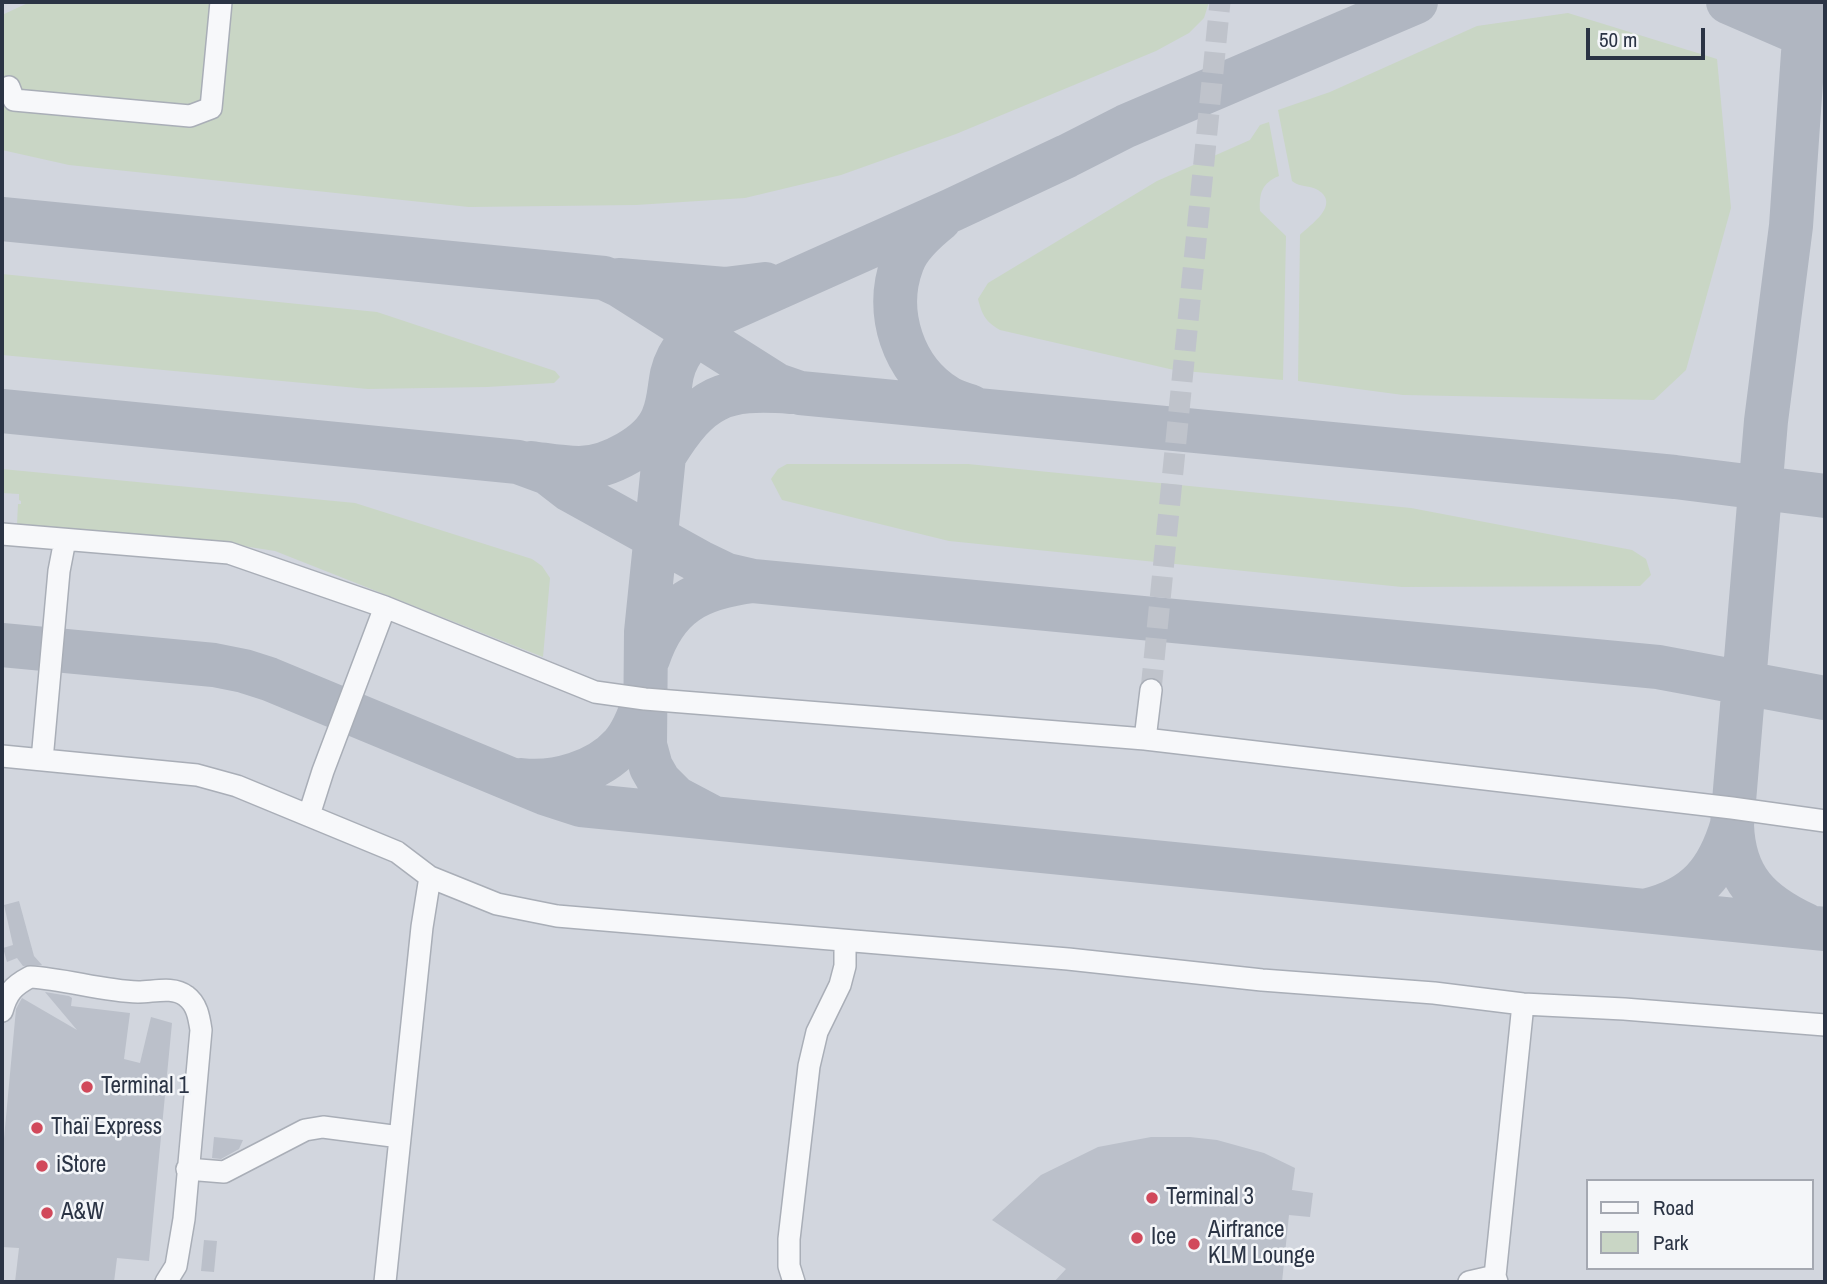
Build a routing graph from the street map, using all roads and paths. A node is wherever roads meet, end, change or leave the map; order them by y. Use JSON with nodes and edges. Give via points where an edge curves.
{"nodes":[{"id":1,"x":221,"y":2,"type":"edge"},
{"id":2,"x":9,"y":87,"type":"dead end"},
{"id":3,"x":2,"y":534,"type":"edge"},
{"id":4,"x":65,"y":540,"type":"junction"},
{"id":5,"x":386,"y":607,"type":"junction"},
{"id":6,"x":1151,"y":690,"type":"tunnel mouth"},
{"id":7,"x":1145,"y":739,"type":"junction"},
{"id":8,"x":2,"y":756,"type":"edge"},
{"id":9,"x":42,"y":760,"type":"junction"},
{"id":10,"x":309,"y":815,"type":"junction"},
{"id":11,"x":1825,"y":821,"type":"edge"},
{"id":12,"x":430,"y":877,"type":"junction"},
{"id":13,"x":845,"y":941,"type":"junction"},
{"id":14,"x":1523,"y":1004,"type":"junction"},
{"id":15,"x":2,"y":1011,"type":"edge"},
{"id":16,"x":1825,"y":1025,"type":"edge"},
{"id":17,"x":400,"y":1138,"type":"junction"},
{"id":18,"x":187,"y":1169,"type":"junction"},
{"id":19,"x":1496,"y":1279,"type":"edge"},
{"id":20,"x":166,"y":1282,"type":"edge"},
{"id":21,"x":385,"y":1282,"type":"edge"},
{"id":22,"x":794,"y":1282,"type":"edge"},
{"id":23,"x":1469,"y":1282,"type":"edge"}],
"edges":[{"from":1,"to":2,"type":"street","via":[[211,108],[190,116],[14,100]]},
{"from":3,"to":4,"type":"street"},
{"from":4,"to":5,"type":"street","via":[[229,554]]},
{"from":4,"to":9,"type":"street"},
{"from":5,"to":7,"type":"street","via":[[596,692]]},
{"from":5,"to":10,"type":"street"},
{"from":6,"to":7,"type":"street"},
{"from":7,"to":11,"type":"street"},
{"from":8,"to":9,"type":"street"},
{"from":9,"to":10,"type":"street","via":[[197,775]]},
{"from":10,"to":12,"type":"street","via":[[397,852]]},
{"from":12,"to":13,"type":"street","via":[[497,904],[556,916]]},
{"from":12,"to":17,"type":"street"},
{"from":13,"to":14,"type":"street"},
{"from":13,"to":22,"type":"street","via":[[840,985],[817,1032],[810,1066],[789,1239]]},
{"from":14,"to":16,"type":"street"},
{"from":14,"to":19,"type":"street"},
{"from":15,"to":18,"type":"street","via":[[15,985],[30,977],[137,992],[173,990],[185,995],[199,1014],[201,1030]]},
{"from":17,"to":18,"type":"street","via":[[323,1127],[305,1130],[224,1172]]},
{"from":17,"to":21,"type":"street"},
{"from":18,"to":20,"type":"street","via":[[176,1266]]},
{"from":19,"to":23,"type":"street"}]}
